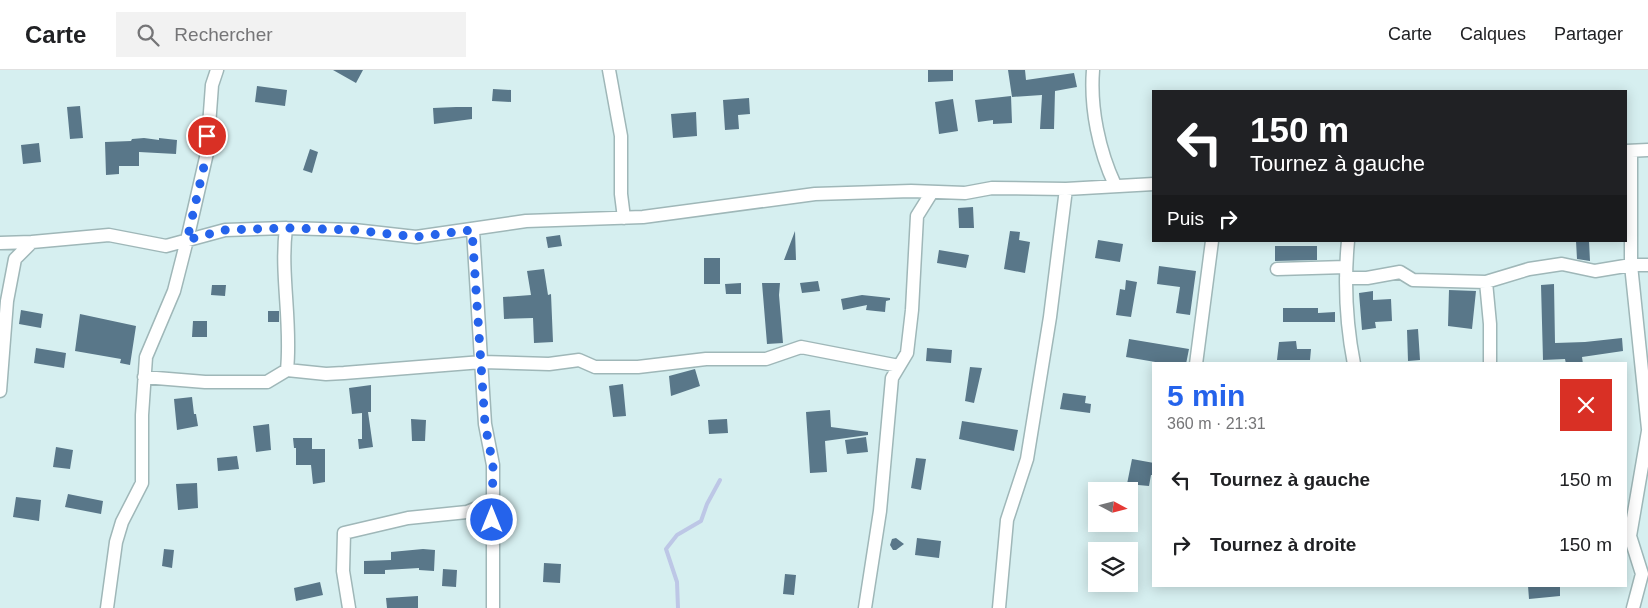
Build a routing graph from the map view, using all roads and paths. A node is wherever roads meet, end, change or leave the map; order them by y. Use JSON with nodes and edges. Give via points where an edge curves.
{"nodes":[{"id":1,"x":217,"y":70,"type":"edge"},
{"id":2,"x":609,"y":70,"type":"edge"},
{"id":3,"x":1093,"y":70,"type":"edge"},
{"id":4,"x":1648,"y":150,"type":"edge"},
{"id":5,"x":1629,"y":151,"type":"edge"},
{"id":6,"x":1152,"y":184,"type":"edge"},
{"id":7,"x":1115,"y":185,"type":"junction"},
{"id":8,"x":1066,"y":189,"type":"junction"},
{"id":9,"x":932,"y":192,"type":"junction"},
{"id":10,"x":624,"y":218,"type":"junction"},
{"id":11,"x":286,"y":228,"type":"junction"},
{"id":12,"x":472,"y":230,"type":"junction"},
{"id":13,"x":187,"y":240,"type":"junction"},
{"id":14,"x":32,"y":242,"type":"junction"},
{"id":15,"x":1212,"y":242,"type":"edge"},
{"id":16,"x":1348,"y":242,"type":"edge"},
{"id":17,"x":0,"y":243,"type":"edge"},
{"id":18,"x":1631,"y":265,"type":"junction"},
{"id":19,"x":1648,"y":266,"type":"edge"},
{"id":20,"x":1277,"y":269,"type":"dead end"},
{"id":21,"x":1346,"y":272,"type":"junction"},
{"id":22,"x":1486,"y":282,"type":"junction"},
{"id":23,"x":482,"y":362,"type":"junction"},
{"id":24,"x":1196,"y":362,"type":"edge"},
{"id":25,"x":1354,"y":362,"type":"edge"},
{"id":26,"x":1490,"y":362,"type":"edge"},
{"id":27,"x":899,"y":366,"type":"junction"},
{"id":28,"x":288,"y":370,"type":"junction"},
{"id":29,"x":144,"y":377,"type":"junction"},
{"id":30,"x":0,"y":391,"type":"edge"},
{"id":31,"x":1648,"y":430,"type":"edge"},
{"id":32,"x":1645,"y":471,"type":"edge"},
{"id":33,"x":492,"y":502,"type":"junction"},
{"id":34,"x":106,"y":608,"type":"edge"},
{"id":35,"x":349,"y":608,"type":"edge"},
{"id":36,"x":494,"y":608,"type":"edge"},
{"id":37,"x":865,"y":608,"type":"edge"},
{"id":38,"x":999,"y":608,"type":"edge"},
{"id":39,"x":1634,"y":608,"type":"edge"}],
"edges":[{"from":1,"to":13,"type":"street","via":[[212,85],[207,153]]},
{"from":2,"to":10,"type":"street","via":[[621,136]]},
{"from":3,"to":7,"type":"street","via":[[1091,93],[1106,166]]},
{"from":4,"to":5,"type":"street"},
{"from":5,"to":18,"type":"street"},
{"from":6,"to":7,"type":"street"},
{"from":7,"to":8,"type":"street"},
{"from":8,"to":9,"type":"street","via":[[992,188],[965,193]]},
{"from":8,"to":38,"type":"street","via":[[1028,459],[1007,520]]},
{"from":9,"to":10,"type":"street","via":[[815,194]]},
{"from":9,"to":27,"type":"street","via":[[917,216],[907,353]]},
{"from":10,"to":12,"type":"street","via":[[526,221]]},
{"from":11,"to":12,"type":"street","via":[[354,230],[416,237]]},
{"from":11,"to":13,"type":"street","via":[[224,230]]},
{"from":11,"to":28,"type":"street"},
{"from":12,"to":23,"type":"street"},
{"from":13,"to":14,"type":"street","via":[[166,246],[109,235]]},
{"from":13,"to":29,"type":"street","via":[[174,290],[146,357]]},
{"from":14,"to":17,"type":"street"},
{"from":14,"to":30,"type":"street","via":[[15,260],[7,301]]},
{"from":15,"to":24,"type":"street"},
{"from":16,"to":21,"type":"street"},
{"from":18,"to":19,"type":"street"},
{"from":18,"to":22,"type":"street","via":[[1595,271],[1562,264],[1529,269]]},
{"from":18,"to":31,"type":"street"},
{"from":20,"to":21,"type":"street"},
{"from":21,"to":22,"type":"street","via":[[1367,278],[1400,272],[1413,280]]},
{"from":21,"to":25,"type":"street","via":[[1347,326]]},
{"from":22,"to":26,"type":"street"},
{"from":23,"to":27,"type":"street","via":[[548,364],[579,360],[595,367],[638,367],[713,358],[766,359],[801,348]]},
{"from":23,"to":28,"type":"street","via":[[326,374]]},
{"from":23,"to":33,"type":"street","via":[[485,424],[493,465]]},
{"from":27,"to":37,"type":"street","via":[[892,378],[880,510]]},
{"from":28,"to":29,"type":"street","via":[[267,382],[205,382]]},
{"from":29,"to":34,"type":"street","via":[[142,483],[122,522],[116,542]]},
{"from":31,"to":32,"type":"street"},
{"from":32,"to":39,"type":"street","via":[[1630,536],[1642,574]]},
{"from":33,"to":35,"type":"street","via":[[467,512],[408,518],[344,533],[343,571]]},
{"from":33,"to":36,"type":"street"}]}
